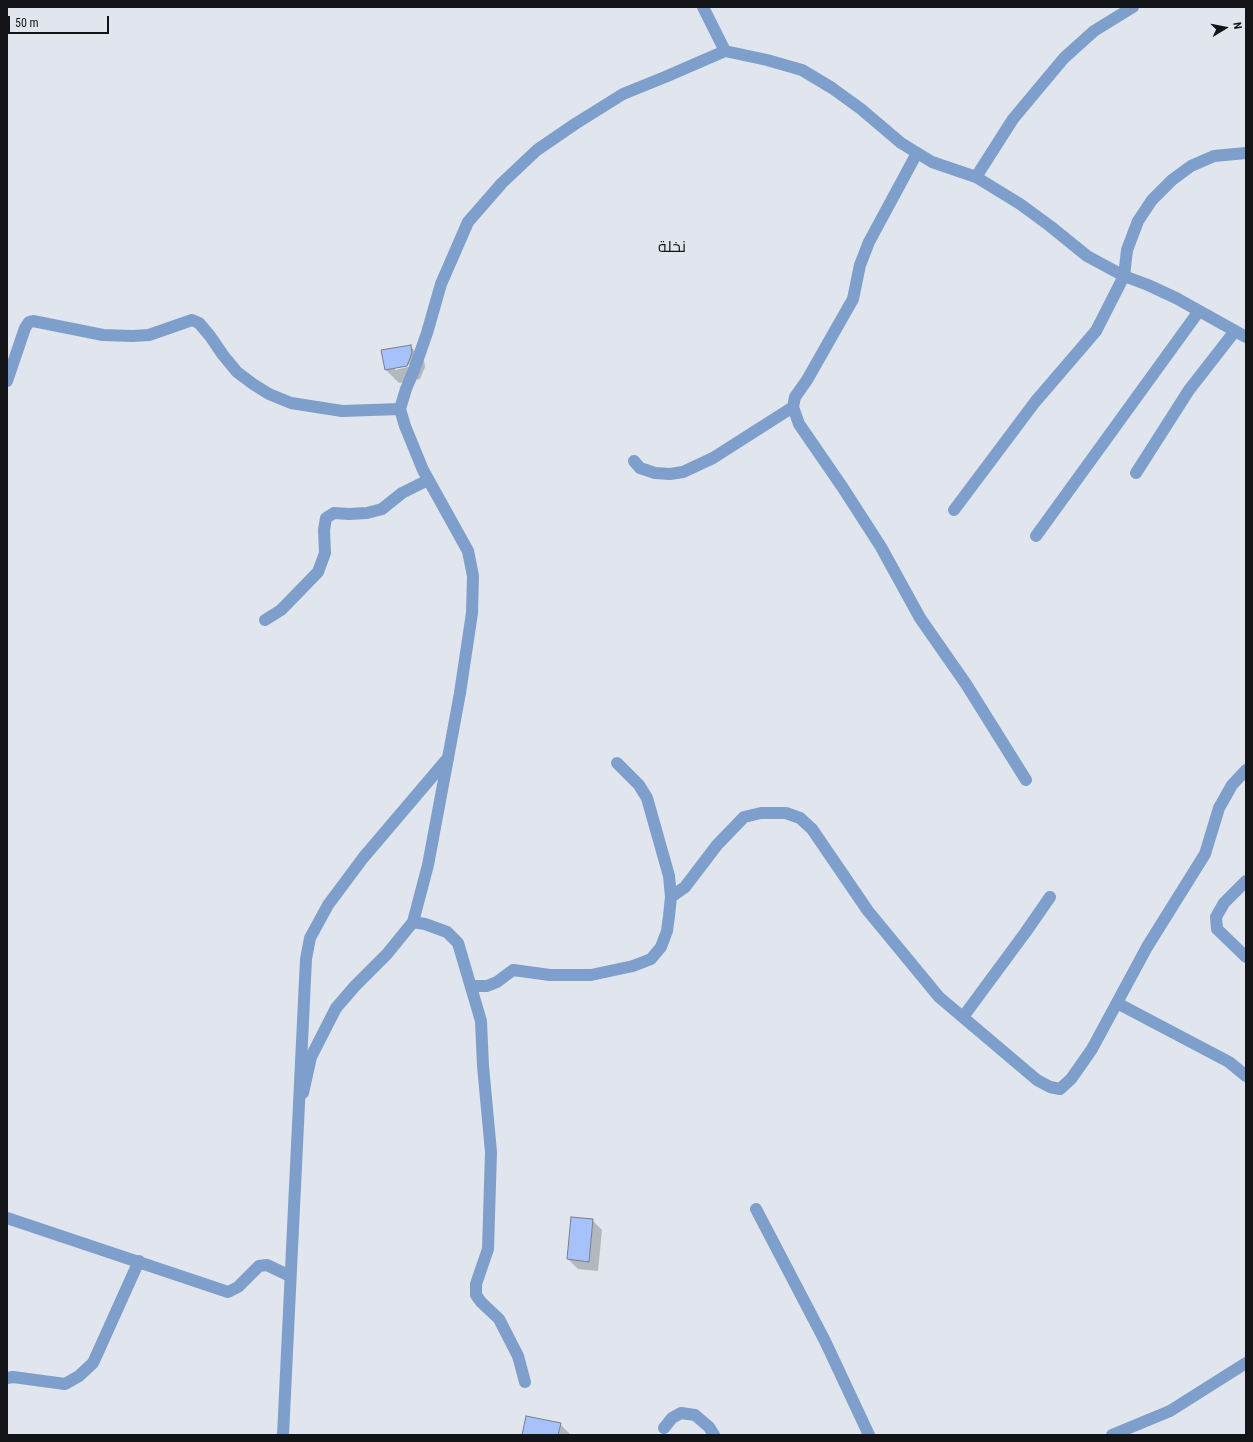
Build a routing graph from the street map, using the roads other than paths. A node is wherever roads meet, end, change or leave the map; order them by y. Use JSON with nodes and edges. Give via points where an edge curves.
{"nodes":[{"id":1,"x":703,"y":7,"type":"edge"},
{"id":2,"x":1133,"y":7,"type":"edge"},
{"id":3,"x":725,"y":51,"type":"junction"},
{"id":4,"x":917,"y":153,"type":"junction"},
{"id":5,"x":1246,"y":153,"type":"edge"},
{"id":6,"x":976,"y":177,"type":"junction"},
{"id":7,"x":1124,"y":276,"type":"junction"},
{"id":8,"x":1199,"y":310,"type":"junction"},
{"id":9,"x":1241,"y":334,"type":"edge"},
{"id":10,"x":7,"y":381,"type":"edge"},
{"id":11,"x":793,"y":407,"type":"junction"},
{"id":12,"x":400,"y":409,"type":"junction"},
{"id":13,"x":634,"y":461,"type":"dead end"},
{"id":14,"x":1136,"y":473,"type":"dead end"},
{"id":15,"x":428,"y":480,"type":"junction"},
{"id":16,"x":954,"y":510,"type":"dead end"},
{"id":17,"x":1036,"y":536,"type":"dead end"},
{"id":18,"x":265,"y":620,"type":"dead end"},
{"id":19,"x":448,"y":758,"type":"junction"},
{"id":20,"x":617,"y":763,"type":"dead end"},
{"id":21,"x":1246,"y":770,"type":"edge"},
{"id":22,"x":1026,"y":780,"type":"dead end"},
{"id":23,"x":1246,"y":880,"type":"edge"},
{"id":24,"x":671,"y":897,"type":"junction"},
{"id":25,"x":1050,"y":897,"type":"dead end"},
{"id":26,"x":413,"y":922,"type":"junction"},
{"id":27,"x":1246,"y":957,"type":"edge"},
{"id":28,"x":471,"y":986,"type":"junction"},
{"id":29,"x":1117,"y":1003,"type":"junction"},
{"id":30,"x":963,"y":1017,"type":"junction"},
{"id":31,"x":1246,"y":1076,"type":"edge"},
{"id":32,"x":300,"y":1105,"type":"junction"},
{"id":33,"x":756,"y":1209,"type":"dead end"},
{"id":34,"x":7,"y":1218,"type":"edge"},
{"id":35,"x":139,"y":1262,"type":"junction"},
{"id":36,"x":290,"y":1276,"type":"junction"},
{"id":37,"x":1246,"y":1363,"type":"edge"},
{"id":38,"x":7,"y":1378,"type":"edge"},
{"id":39,"x":525,"y":1382,"type":"dead end"},
{"id":40,"x":664,"y":1428,"type":"dead end"},
{"id":41,"x":283,"y":1435,"type":"edge"},
{"id":42,"x":714,"y":1435,"type":"edge"},
{"id":43,"x":869,"y":1435,"type":"edge"},
{"id":44,"x":1112,"y":1435,"type":"edge"}],
"edges":[{"from":1,"to":3,"type":"street"},
{"from":2,"to":6,"type":"street","via":[[1094,31],[1064,58],[1013,119]]},
{"from":3,"to":4,"type":"street","via":[[802,70],[832,88]]},
{"from":3,"to":12,"type":"street","via":[[623,94],[537,150],[502,183],[468,222],[441,284]]},
{"from":4,"to":6,"type":"street","via":[[932,162]]},
{"from":4,"to":11,"type":"street","via":[[869,242],[860,265],[853,299],[807,380],[794,397]]},
{"from":5,"to":7,"type":"street","via":[[1214,156],[1192,166],[1172,180],[1152,200],[1138,221],[1126,250]]},
{"from":6,"to":7,"type":"street","via":[[1020,204],[1087,256]]},
{"from":7,"to":8,"type":"street"},
{"from":7,"to":16,"type":"street","via":[[1096,331],[1035,402]]},
{"from":8,"to":9,"type":"street"},
{"from":8,"to":17,"type":"street"},
{"from":9,"to":14,"type":"street","via":[[1189,390]]},
{"from":10,"to":12,"type":"street","via":[[28,322],[34,321],[103,335],[133,336],[149,335],[192,320],[210,336],[223,356],[238,372],[269,394],[291,403],[342,411]]},
{"from":11,"to":13,"type":"street","via":[[713,458],[683,472],[655,473],[640,468]]},
{"from":11,"to":22,"type":"street","via":[[799,424],[881,547],[920,618],[966,684]]},
{"from":12,"to":15,"type":"street"},
{"from":15,"to":18,"type":"street","via":[[402,493],[382,509],[367,513],[334,513],[326,518],[325,552],[318,572],[281,610]]},
{"from":15,"to":19,"type":"street","via":[[468,551],[473,576],[472,613]]},
{"from":19,"to":26,"type":"street","via":[[428,865]]},
{"from":19,"to":32,"type":"street","via":[[363,858],[328,905],[310,938],[306,959]]},
{"from":20,"to":24,"type":"street","via":[[640,784],[647,798],[669,876]]},
{"from":21,"to":29,"type":"street","via":[[1232,784],[1222,802],[1205,854],[1147,947]]},
{"from":23,"to":27,"type":"street","via":[[1224,903],[1216,917],[1217,929]]},
{"from":24,"to":28,"type":"street","via":[[667,931],[661,946],[651,959],[633,966],[591,975],[550,975],[513,970],[487,986]]},
{"from":24,"to":30,"type":"street","via":[[685,887],[717,845],[744,817],[761,813],[786,813],[800,818],[812,829],[868,911],[939,996]]},
{"from":25,"to":30,"type":"street"},
{"from":26,"to":28,"type":"street","via":[[447,932],[458,943]]},
{"from":26,"to":32,"type":"street","via":[[336,1008],[311,1057]]},
{"from":28,"to":39,"type":"street","via":[[481,1021],[491,1152],[488,1250],[476,1284],[476,1295],[499,1318],[518,1356]]},
{"from":29,"to":30,"type":"street","via":[[1092,1049],[1071,1079],[1060,1089],[1037,1080]]},
{"from":29,"to":31,"type":"street","via":[[1228,1062]]},
{"from":32,"to":36,"type":"street"},
{"from":33,"to":43,"type":"street","via":[[825,1341]]},
{"from":34,"to":35,"type":"street"},
{"from":35,"to":36,"type":"street","via":[[228,1292],[238,1287],[259,1266],[267,1265]]},
{"from":35,"to":38,"type":"street","via":[[93,1363],[79,1376],[65,1384]]},
{"from":36,"to":41,"type":"street"},
{"from":37,"to":44,"type":"street","via":[[1170,1411]]},
{"from":40,"to":42,"type":"street","via":[[672,1418],[681,1413],[695,1415],[710,1427]]}]}
